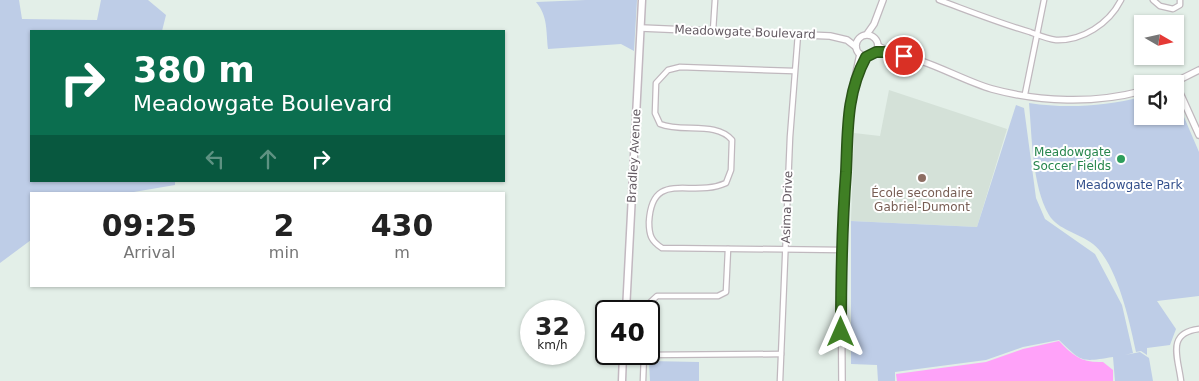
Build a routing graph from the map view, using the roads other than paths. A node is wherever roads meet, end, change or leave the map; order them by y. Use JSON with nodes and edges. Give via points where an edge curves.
{"nodes":[{"id":1,"x":642,"y":0,"type":"edge"},
{"id":2,"x":715,"y":0,"type":"edge"},
{"id":3,"x":884,"y":0,"type":"edge"},
{"id":4,"x":939,"y":0,"type":"edge"},
{"id":5,"x":1044,"y":0,"type":"edge"},
{"id":6,"x":1121,"y":0,"type":"edge"},
{"id":7,"x":1156,"y":0,"type":"edge"},
{"id":8,"x":1180,"y":0,"type":"edge"},
{"id":9,"x":641,"y":28,"type":"junction"},
{"id":10,"x":714,"y":31,"type":"junction"},
{"id":11,"x":798,"y":34,"type":"junction"},
{"id":12,"x":870,"y":35,"type":"junction"},
{"id":13,"x":1037,"y":35,"type":"junction"},
{"id":14,"x":859,"y":38,"type":"junction"},
{"id":15,"x":847,"y":40,"type":"junction"},
{"id":16,"x":856,"y":47,"type":"junction"},
{"id":17,"x":877,"y":49,"type":"junction"},
{"id":18,"x":860,"y":54,"type":"junction"},
{"id":19,"x":866,"y":57,"type":"junction"},
{"id":20,"x":1199,"y":70,"type":"edge"},
{"id":21,"x":794,"y":71,"type":"junction"},
{"id":22,"x":857,"y":73,"type":"junction"},
{"id":23,"x":1184,"y":78,"type":"edge"},
{"id":24,"x":1134,"y":92,"type":"edge"},
{"id":25,"x":1025,"y":94,"type":"junction"},
{"id":26,"x":1184,"y":102,"type":"edge"},
{"id":27,"x":1199,"y":135,"type":"edge"},
{"id":28,"x":728,"y":249,"type":"junction"},
{"id":29,"x":786,"y":249,"type":"junction"},
{"id":30,"x":842,"y":250,"type":"junction"},
{"id":31,"x":627,"y":300,"type":"edge"},
{"id":32,"x":653,"y":300,"type":"edge"},
{"id":33,"x":1199,"y":329,"type":"edge"},
{"id":34,"x":781,"y":354,"type":"junction"},
{"id":35,"x":660,"y":355,"type":"edge"},
{"id":36,"x":623,"y":365,"type":"edge"},
{"id":37,"x":644,"y":365,"type":"edge"},
{"id":38,"x":622,"y":381,"type":"edge"},
{"id":39,"x":643,"y":381,"type":"edge"},
{"id":40,"x":780,"y":381,"type":"edge"},
{"id":41,"x":842,"y":381,"type":"edge"},
{"id":42,"x":1181,"y":381,"type":"edge"}],
"edges":[{"from":1,"to":9,"type":"main road","name":"Bradley Avenue"},
{"from":2,"to":10,"type":"street"},
{"from":3,"to":12,"type":"street"},
{"from":4,"to":13,"type":"street"},
{"from":5,"to":13,"type":"street"},
{"from":6,"to":13,"type":"street","via":[[1107,20],[1093,30],[1056,40]]},
{"from":7,"to":8,"type":"street","via":[[1160,6],[1173,9],[1177,8]]},
{"from":9,"to":10,"type":"street","name":"Meadowgate Boulevard"},
{"from":9,"to":31,"type":"main road","name":"Bradley Avenue"},
{"from":10,"to":11,"type":"street","name":"Meadowgate Boulevard"},
{"from":11,"to":15,"type":"street","name":"Meadowgate Boulevard"},
{"from":11,"to":21,"type":"street","name":"Asima Drive"},
{"from":12,"to":14,"type":"street"},
{"from":12,"to":17,"type":"street"},
{"from":13,"to":25,"type":"street"},
{"from":14,"to":15,"type":"street","name":"Meadowgate Boulevard"},
{"from":14,"to":16,"type":"street"},
{"from":15,"to":16,"type":"street","name":"Meadowgate Boulevard"},
{"from":16,"to":18,"type":"street"},
{"from":17,"to":19,"type":"street"},
{"from":17,"to":25,"type":"street","via":[[920,60],[992,89]]},
{"from":18,"to":19,"type":"street"},
{"from":18,"to":22,"type":"street"},
{"from":19,"to":22,"type":"street"},
{"from":20,"to":23,"type":"street"},
{"from":21,"to":28,"type":"street","via":[[680,67],[668,70],[656,82],[655,113],[660,124],[672,128],[725,132],[732,140],[731,170],[726,183],[714,188],[665,189],[656,194],[650,205],[649,234],[653,243],[662,248]]},
{"from":21,"to":29,"type":"street","name":"Asima Drive"},
{"from":22,"to":30,"type":"street","via":[[848,110]]},
{"from":24,"to":25,"type":"street","via":[[1067,101]]},
{"from":26,"to":27,"type":"street"},
{"from":28,"to":29,"type":"street"},
{"from":28,"to":32,"type":"street","via":[[726,292],[718,296],[657,296]]},
{"from":29,"to":30,"type":"street"},
{"from":29,"to":34,"type":"street","name":"Asima Drive"},
{"from":30,"to":41,"type":"street"},
{"from":33,"to":42,"type":"street","via":[[1180,335],[1176,344]]},
{"from":34,"to":35,"type":"street"},
{"from":34,"to":40,"type":"street","name":"Asima Drive"},
{"from":36,"to":38,"type":"main road"},
{"from":37,"to":39,"type":"street"}]}
